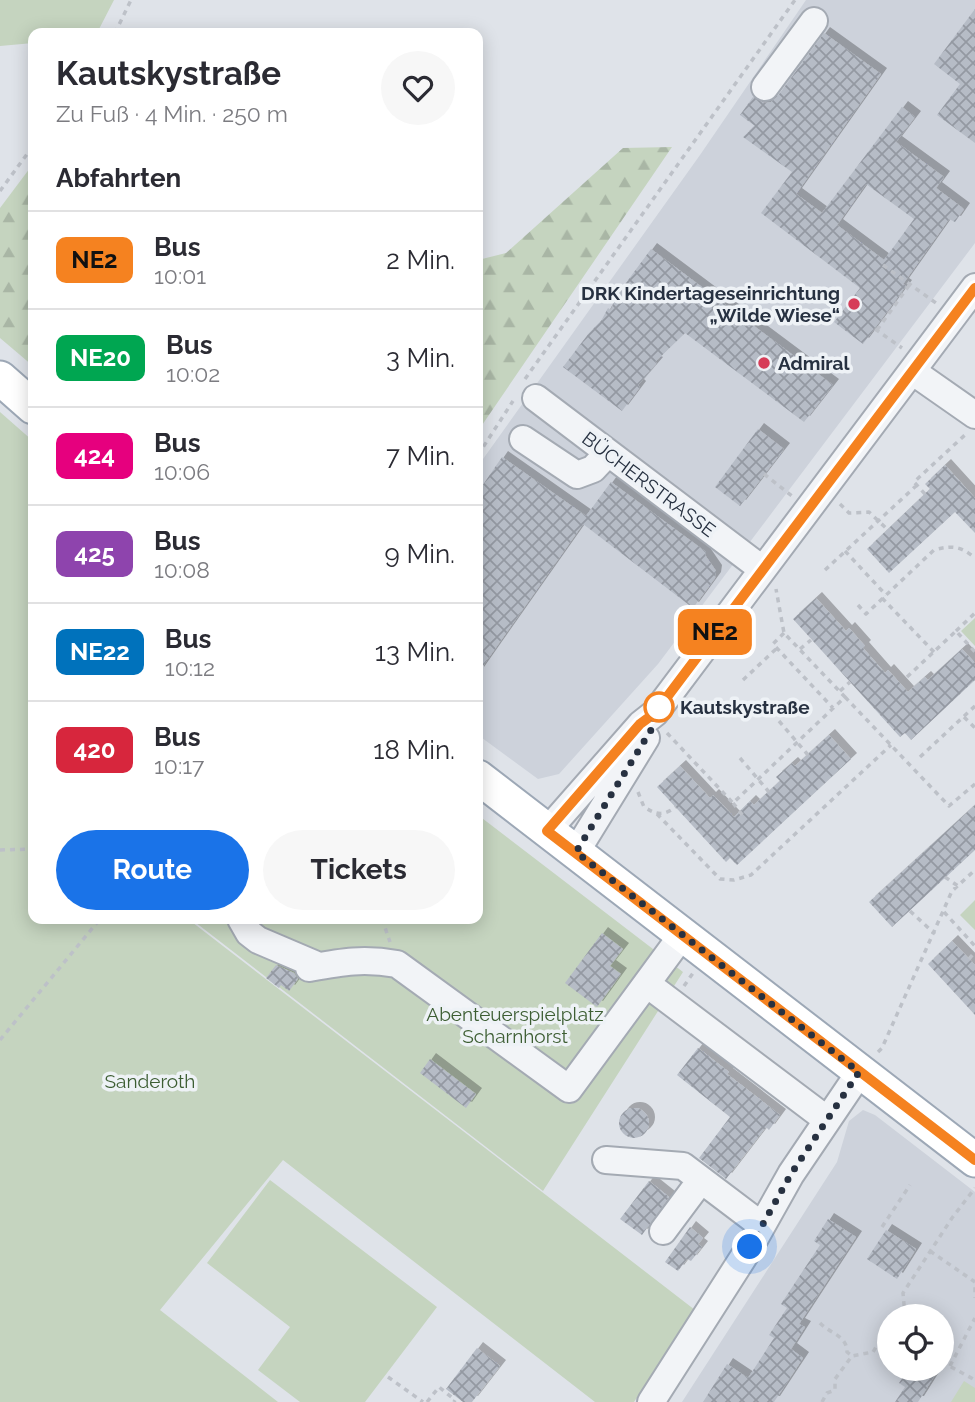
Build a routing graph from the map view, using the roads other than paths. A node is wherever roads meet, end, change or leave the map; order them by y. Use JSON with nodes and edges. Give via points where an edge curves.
{"nodes":[{"id":1,"x":814,"y":21,"type":"dead end"},
{"id":2,"x":765,"y":87,"type":"dead end"},
{"id":3,"x":975,"y":288,"type":"edge"},
{"id":4,"x":907,"y":360,"type":"junction"},
{"id":5,"x":0,"y":378,"type":"edge"},
{"id":6,"x":524,"y":393,"type":"road end"},
{"id":7,"x":28,"y":403,"type":"edge"},
{"id":8,"x":971,"y":424,"type":"edge"},
{"id":9,"x":523,"y":439,"type":"dead end"},
{"id":10,"x":608,"y":453,"type":"junction"},
{"id":11,"x":769,"y":578,"type":"junction"},
{"id":12,"x":661,"y":723,"type":"junction"},
{"id":13,"x":483,"y":781,"type":"edge"},
{"id":14,"x":547,"y":831,"type":"junction"},
{"id":15,"x":576,"y":852,"type":"junction"},
{"id":16,"x":244,"y":924,"type":"edge"},
{"id":17,"x":683,"y":934,"type":"junction"},
{"id":18,"x":647,"y":984,"type":"junction"},
{"id":19,"x":859,"y":1072,"type":"junction"},
{"id":20,"x":826,"y":1119,"type":"junction"},
{"id":21,"x":606,"y":1160,"type":"dead end"},
{"id":22,"x":975,"y":1160,"type":"edge"},
{"id":23,"x":701,"y":1180,"type":"junction"},
{"id":24,"x":761,"y":1225,"type":"junction"},
{"id":25,"x":663,"y":1231,"type":"dead end"},
{"id":26,"x":651,"y":1402,"type":"edge"}],
"edges":[{"from":1,"to":2,"type":"street"},
{"from":3,"to":4,"type":"street"},
{"from":4,"to":8,"type":"street"},
{"from":4,"to":11,"type":"street"},
{"from":5,"to":7,"type":"main road"},
{"from":6,"to":10,"type":"street","name":"BÜCHERSTRASSE"},
{"from":9,"to":10,"type":"street","via":[[577,475],[593,469]]},
{"from":10,"to":11,"type":"street","name":"BÜCHERSTRASSE"},
{"from":11,"to":12,"type":"street"},
{"from":12,"to":14,"type":"street","via":[[640,724]]},
{"from":12,"to":15,"type":"street","via":[[651,730]]},
{"from":13,"to":14,"type":"main road"},
{"from":14,"to":15,"type":"main road"},
{"from":15,"to":17,"type":"main road"},
{"from":16,"to":18,"type":"street","via":[[258,940],[314,967],[372,959],[397,964],[569,1089]]},
{"from":17,"to":18,"type":"street"},
{"from":17,"to":19,"type":"main road"},
{"from":18,"to":20,"type":"street"},
{"from":19,"to":20,"type":"street"},
{"from":19,"to":22,"type":"main road"},
{"from":20,"to":24,"type":"street"},
{"from":21,"to":23,"type":"street","via":[[683,1166]]},
{"from":23,"to":24,"type":"street"},
{"from":23,"to":25,"type":"street"},
{"from":24,"to":26,"type":"street"}]}
